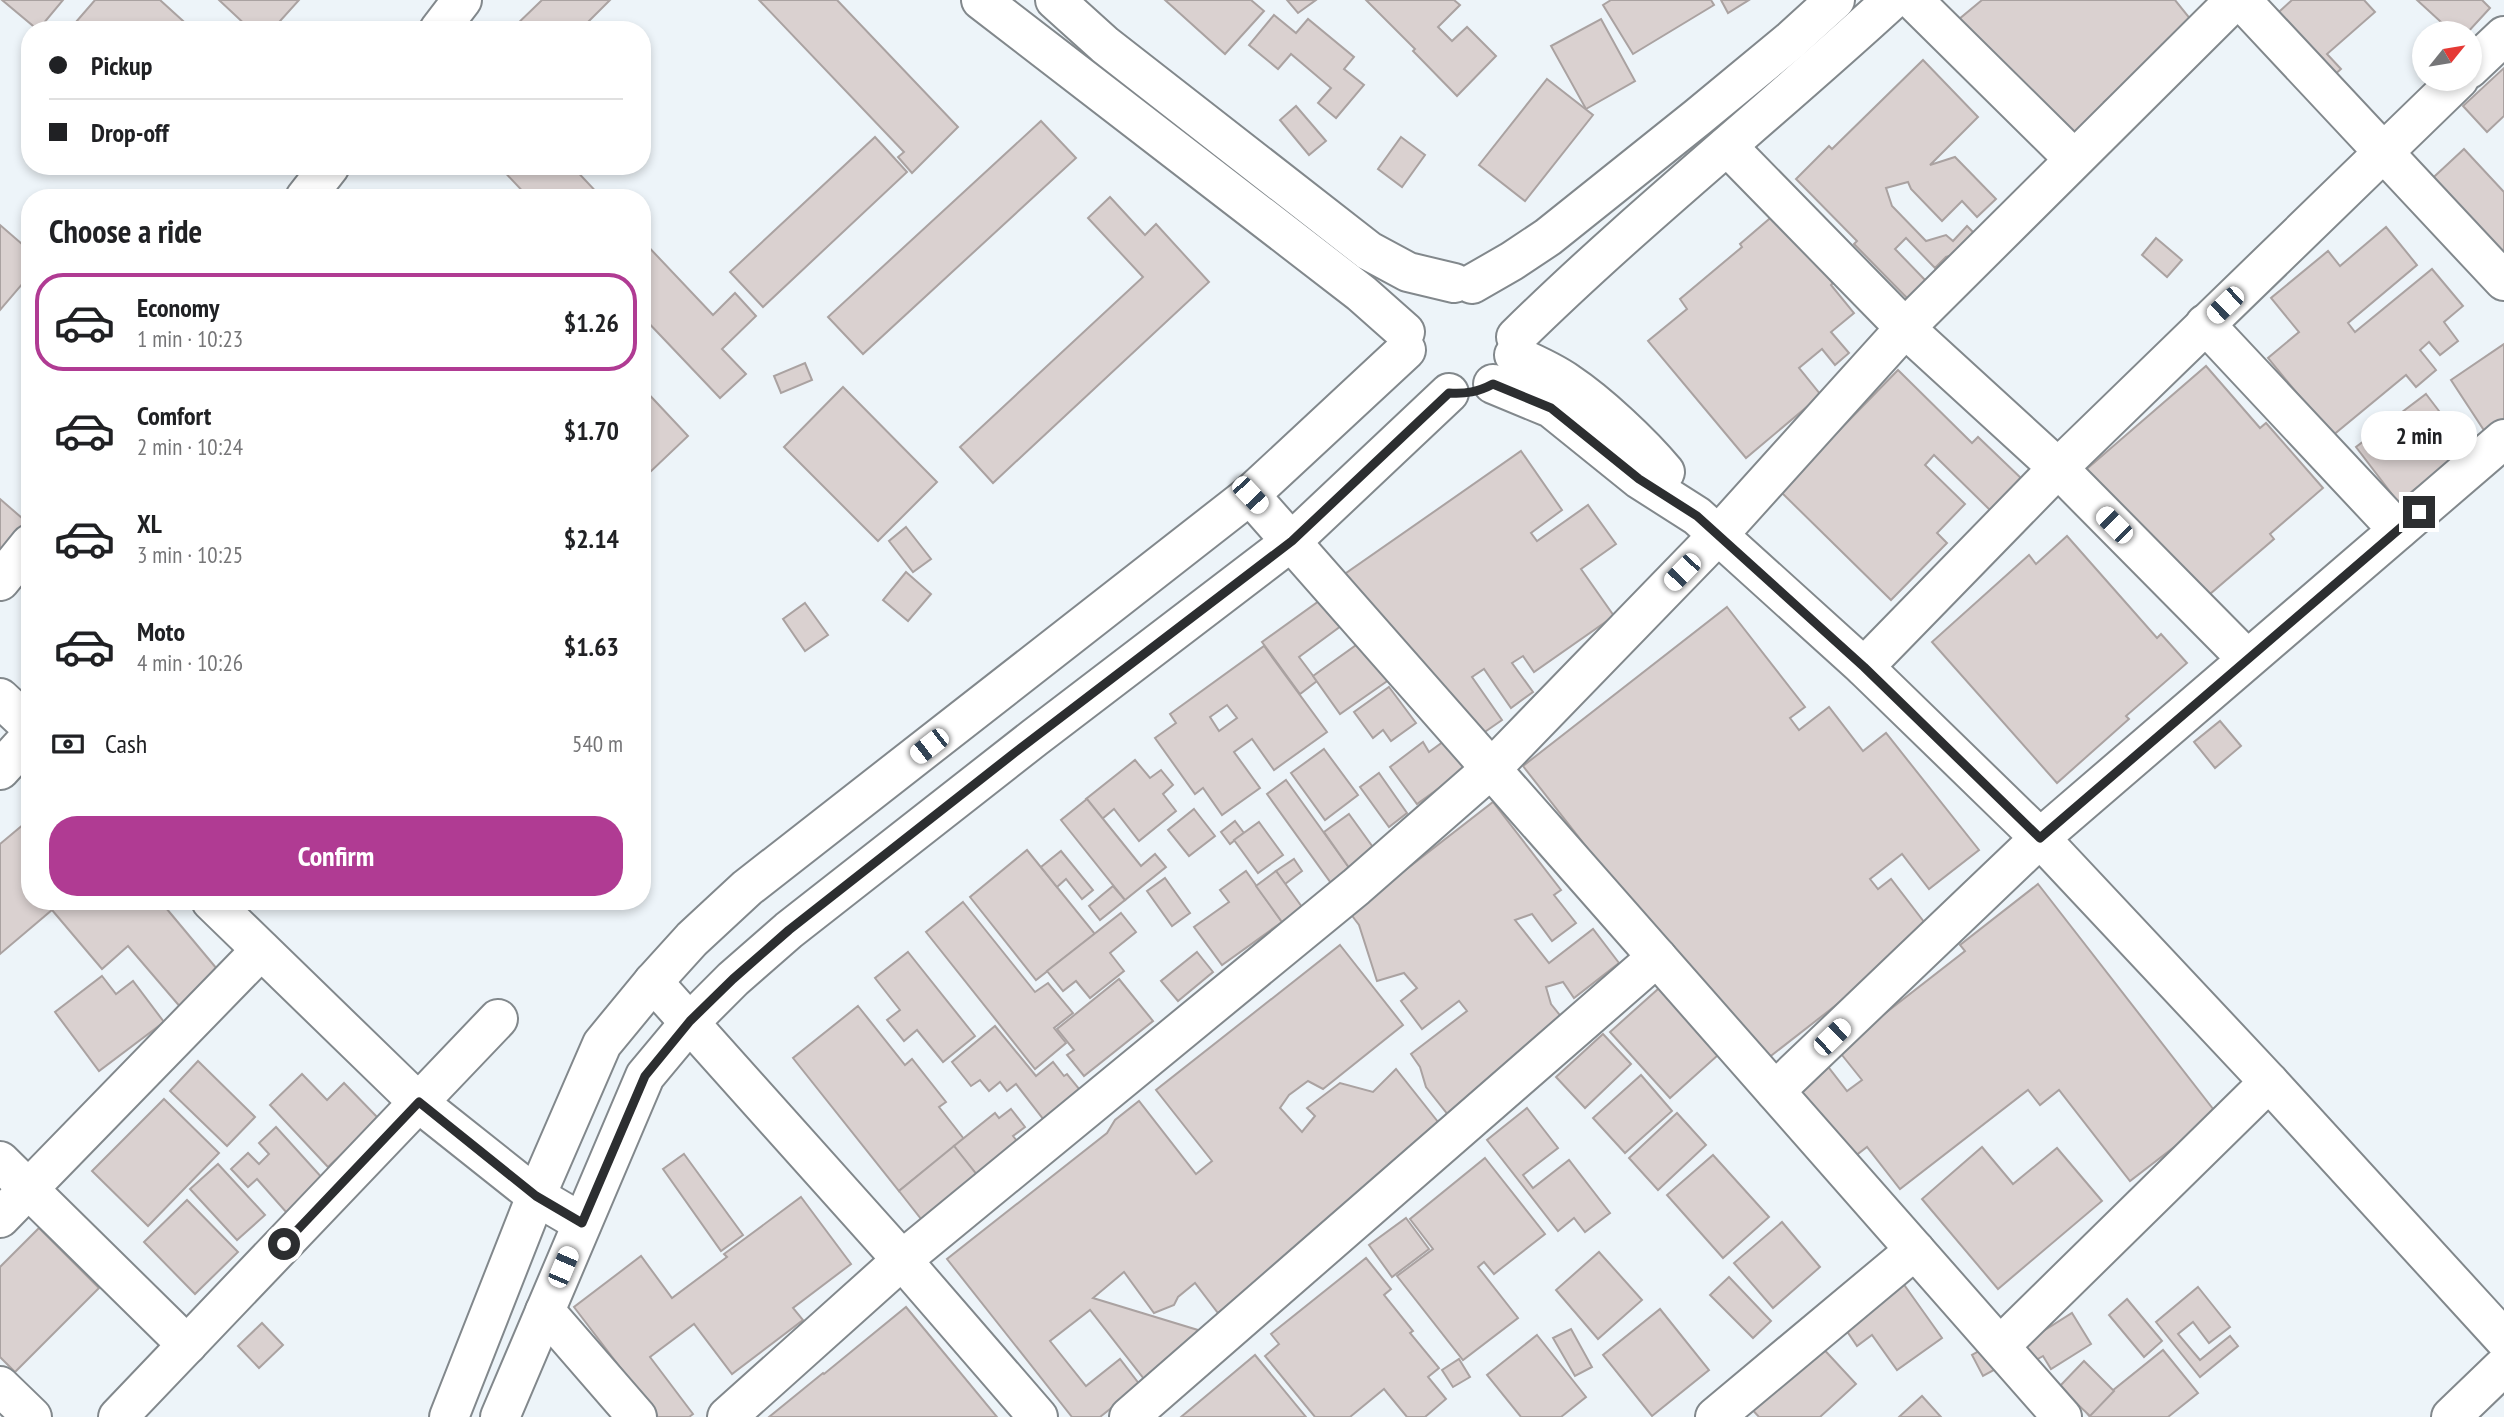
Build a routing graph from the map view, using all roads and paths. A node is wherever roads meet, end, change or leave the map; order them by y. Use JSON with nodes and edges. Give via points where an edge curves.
{"nodes":[{"id":1,"x":462,"y":0,"type":"edge"},
{"id":2,"x":981,"y":0,"type":"edge"},
{"id":3,"x":1055,"y":0,"type":"edge"},
{"id":4,"x":1835,"y":0,"type":"edge"},
{"id":5,"x":1892,"y":0,"type":"edge"},
{"id":6,"x":1913,"y":0,"type":"edge"},
{"id":7,"x":2235,"y":0,"type":"edge"},
{"id":8,"x":2241,"y":0,"type":"edge"},
{"id":9,"x":446,"y":21,"type":"edge"},
{"id":10,"x":2504,"y":36,"type":"edge"},
{"id":11,"x":2482,"y":57,"type":"edge"},
{"id":12,"x":2447,"y":91,"type":"edge"},
{"id":13,"x":1727,"y":146,"type":"junction"},
{"id":14,"x":2383,"y":153,"type":"junction"},
{"id":15,"x":2074,"y":159,"type":"junction"},
{"id":16,"x":323,"y":175,"type":"edge"},
{"id":17,"x":312,"y":189,"type":"edge"},
{"id":18,"x":2504,"y":281,"type":"edge"},
{"id":19,"x":1463,"y":284,"type":"junction"},
{"id":20,"x":2205,"y":324,"type":"junction"},
{"id":21,"x":1905,"y":328,"type":"junction"},
{"id":22,"x":1406,"y":341,"type":"junction"},
{"id":23,"x":1508,"y":358,"type":"junction"},
{"id":24,"x":1449,"y":393,"type":"junction"},
{"id":25,"x":2504,"y":439,"type":"edge"},
{"id":26,"x":2058,"y":468,"type":"junction"},
{"id":27,"x":1250,"y":495,"type":"junction"},
{"id":28,"x":1708,"y":525,"type":"junction"},
{"id":29,"x":2398,"y":530,"type":"junction"},
{"id":30,"x":1292,"y":541,"type":"junction"},
{"id":31,"x":21,"y":555,"type":"edge"},
{"id":32,"x":0,"y":581,"type":"edge"},
{"id":33,"x":2247,"y":659,"type":"junction"},
{"id":34,"x":1864,"y":667,"type":"junction"},
{"id":35,"x":0,"y":698,"type":"edge"},
{"id":36,"x":21,"y":718,"type":"edge"},
{"id":37,"x":21,"y":747,"type":"edge"},
{"id":38,"x":1492,"y":768,"type":"junction"},
{"id":39,"x":0,"y":770,"type":"edge"},
{"id":40,"x":2040,"y":838,"type":"junction"},
{"id":41,"x":747,"y":888,"type":"junction"},
{"id":42,"x":220,"y":910,"type":"edge"},
{"id":43,"x":789,"y":930,"type":"junction"},
{"id":44,"x":261,"y":950,"type":"junction"},
{"id":45,"x":1657,"y":957,"type":"junction"},
{"id":46,"x":653,"y":982,"type":"junction"},
{"id":47,"x":498,"y":1019,"type":"dead end"},
{"id":48,"x":690,"y":1021,"type":"junction"},
{"id":49,"x":2269,"y":1082,"type":"junction"},
{"id":50,"x":1775,"y":1091,"type":"junction"},
{"id":51,"x":419,"y":1102,"type":"junction"},
{"id":52,"x":0,"y":1161,"type":"edge"},
{"id":53,"x":29,"y":1189,"type":"junction"},
{"id":54,"x":536,"y":1196,"type":"junction"},
{"id":55,"x":0,"y":1218,"type":"edge"},
{"id":56,"x":582,"y":1223,"type":"junction"},
{"id":57,"x":1915,"y":1250,"type":"junction"},
{"id":58,"x":902,"y":1260,"type":"junction"},
{"id":59,"x":545,"y":1311,"type":"junction"},
{"id":60,"x":2504,"y":1339,"type":"edge"},
{"id":61,"x":187,"y":1345,"type":"junction"},
{"id":62,"x":2000,"y":1346,"type":"junction"},
{"id":63,"x":2504,"y":1366,"type":"edge"},
{"id":64,"x":0,"y":1386,"type":"edge"},
{"id":65,"x":32,"y":1417,"type":"edge"},
{"id":66,"x":118,"y":1417,"type":"edge"},
{"id":67,"x":449,"y":1417,"type":"edge"},
{"id":68,"x":500,"y":1417,"type":"edge"},
{"id":69,"x":637,"y":1417,"type":"edge"},
{"id":70,"x":727,"y":1417,"type":"edge"},
{"id":71,"x":1038,"y":1417,"type":"edge"},
{"id":72,"x":1129,"y":1417,"type":"edge"},
{"id":73,"x":1715,"y":1417,"type":"edge"},
{"id":74,"x":2062,"y":1417,"type":"edge"},
{"id":75,"x":2451,"y":1417,"type":"edge"}],
"edges":[{"from":1,"to":9,"type":"street"},
{"from":2,"to":22,"type":"street","via":[[1361,293]]},
{"from":3,"to":19,"type":"street","via":[[1369,251],[1408,272]]},
{"from":4,"to":19,"type":"street","via":[[1548,237],[1512,261]]},
{"from":5,"to":13,"type":"street"},
{"from":6,"to":15,"type":"street"},
{"from":7,"to":15,"type":"street"},
{"from":8,"to":14,"type":"street"},
{"from":10,"to":11,"type":"street"},
{"from":12,"to":14,"type":"street"},
{"from":13,"to":21,"type":"street"},
{"from":13,"to":23,"type":"street","via":[[1567,287]]},
{"from":14,"to":18,"type":"street"},
{"from":14,"to":20,"type":"street"},
{"from":15,"to":21,"type":"street"},
{"from":16,"to":17,"type":"street"},
{"from":19,"to":22,"type":"street","via":[[1436,289],[1421,299],[1411,314]]},
{"from":19,"to":23,"type":"street","via":[[1498,298],[1514,322]]},
{"from":20,"to":26,"type":"street"},
{"from":20,"to":29,"type":"street"},
{"from":21,"to":26,"type":"street"},
{"from":21,"to":28,"type":"street"},
{"from":22,"to":24,"type":"street","via":[[1414,369],[1429,385]]},
{"from":22,"to":27,"type":"street"},
{"from":23,"to":24,"type":"street","via":[[1480,391]]},
{"from":23,"to":28,"type":"street","via":[[1566,381],[1581,393],[1649,454]]},
{"from":24,"to":30,"type":"street"},
{"from":25,"to":29,"type":"street"},
{"from":26,"to":33,"type":"street"},
{"from":26,"to":34,"type":"street"},
{"from":27,"to":30,"type":"street"},
{"from":27,"to":41,"type":"street"},
{"from":28,"to":34,"type":"street"},
{"from":28,"to":38,"type":"street"},
{"from":29,"to":33,"type":"street"},
{"from":30,"to":38,"type":"street"},
{"from":30,"to":43,"type":"street"},
{"from":31,"to":32,"type":"street"},
{"from":33,"to":40,"type":"street"},
{"from":34,"to":40,"type":"street"},
{"from":35,"to":36,"type":"street"},
{"from":37,"to":39,"type":"street"},
{"from":38,"to":45,"type":"street"},
{"from":38,"to":58,"type":"street","via":[[1356,887]]},
{"from":40,"to":49,"type":"street"},
{"from":40,"to":50,"type":"street"},
{"from":41,"to":43,"type":"street"},
{"from":41,"to":46,"type":"street"},
{"from":42,"to":44,"type":"street"},
{"from":43,"to":48,"type":"street"},
{"from":44,"to":51,"type":"street"},
{"from":44,"to":53,"type":"street"},
{"from":45,"to":50,"type":"street"},
{"from":45,"to":72,"type":"street"},
{"from":46,"to":48,"type":"street"},
{"from":46,"to":54,"type":"street","via":[[602,1044]]},
{"from":47,"to":51,"type":"street"},
{"from":48,"to":56,"type":"street","via":[[645,1076]]},
{"from":48,"to":58,"type":"street"},
{"from":49,"to":60,"type":"street"},
{"from":49,"to":62,"type":"street"},
{"from":50,"to":57,"type":"street"},
{"from":51,"to":54,"type":"street"},
{"from":51,"to":61,"type":"street"},
{"from":52,"to":53,"type":"street"},
{"from":53,"to":55,"type":"street"},
{"from":53,"to":61,"type":"street"},
{"from":54,"to":56,"type":"street"},
{"from":54,"to":67,"type":"street"},
{"from":56,"to":59,"type":"street"},
{"from":57,"to":62,"type":"street"},
{"from":57,"to":73,"type":"street"},
{"from":58,"to":70,"type":"street"},
{"from":58,"to":71,"type":"street"},
{"from":59,"to":68,"type":"street"},
{"from":59,"to":69,"type":"street"},
{"from":61,"to":66,"type":"street"},
{"from":62,"to":74,"type":"street"},
{"from":63,"to":75,"type":"street"},
{"from":64,"to":65,"type":"street"}]}
